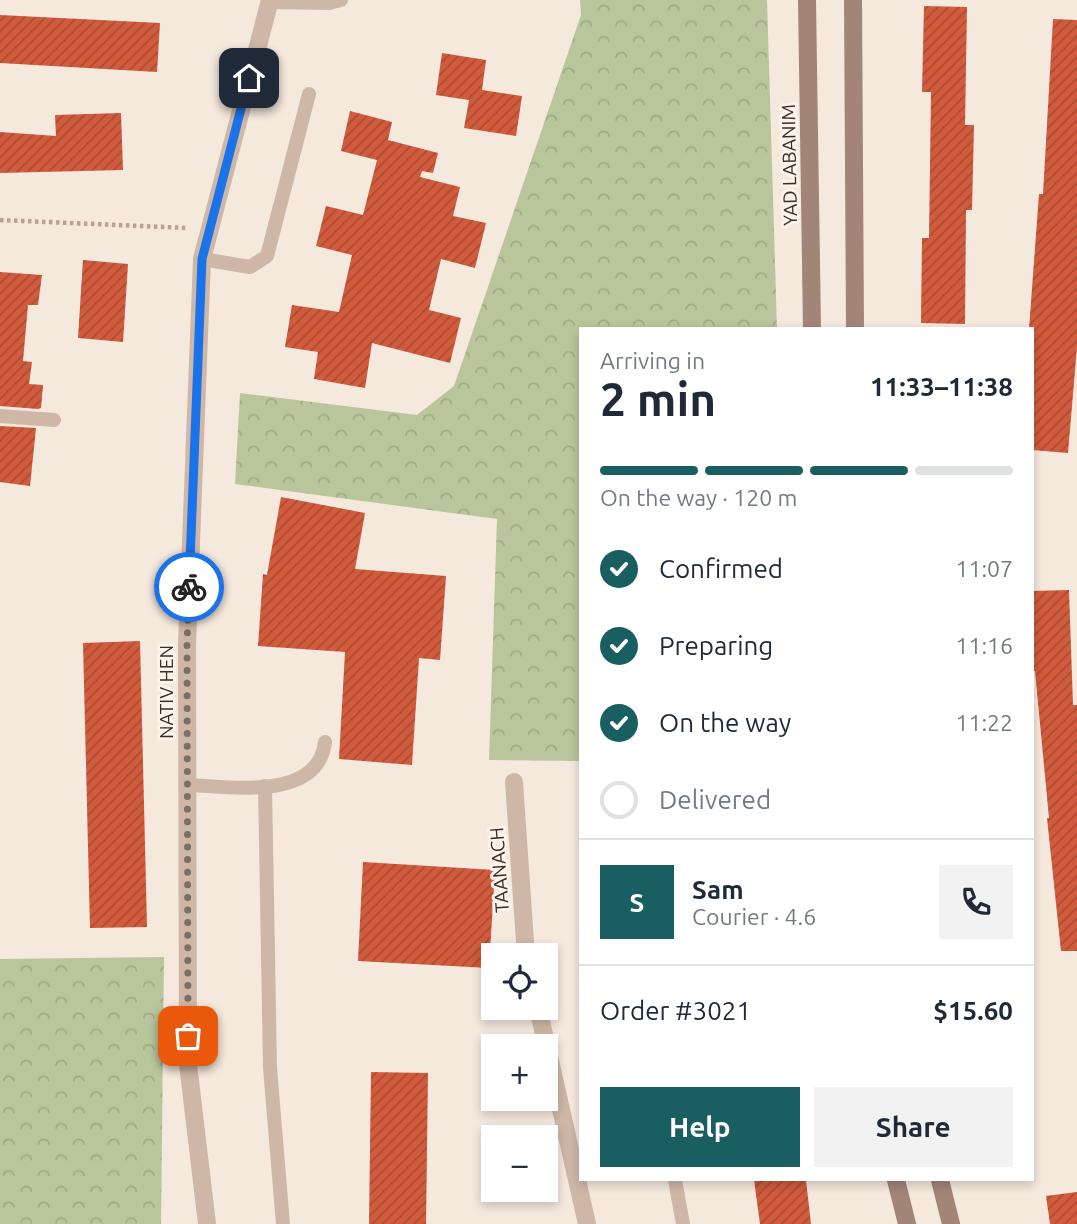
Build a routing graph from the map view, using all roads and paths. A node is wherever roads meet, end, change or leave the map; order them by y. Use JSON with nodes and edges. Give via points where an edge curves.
{"nodes":[{"id":1,"x":341,"y":0,"type":"edge"},
{"id":2,"x":807,"y":0,"type":"edge"},
{"id":3,"x":853,"y":0,"type":"edge"},
{"id":4,"x":270,"y":1,"type":"edge"},
{"id":5,"x":309,"y":94,"type":"dead end"},
{"id":6,"x":0,"y":220,"type":"edge"},
{"id":7,"x":209,"y":229,"type":"junction"},
{"id":8,"x":202,"y":259,"type":"junction"},
{"id":9,"x":812,"y":327,"type":"edge"},
{"id":10,"x":855,"y":327,"type":"edge"},
{"id":11,"x":0,"y":416,"type":"edge"},
{"id":12,"x":54,"y":420,"type":"dead end"},
{"id":13,"x":325,"y":742,"type":"dead end"},
{"id":14,"x":514,"y":782,"type":"dead end"},
{"id":15,"x":187,"y":785,"type":"junction"},
{"id":16,"x":265,"y":786,"type":"junction"},
{"id":17,"x":525,"y":943,"type":"edge"},
{"id":18,"x":541,"y":1020,"type":"edge"},
{"id":19,"x":675,"y":1181,"type":"edge"},
{"id":20,"x":896,"y":1181,"type":"edge"},
{"id":21,"x":940,"y":1181,"type":"edge"},
{"id":22,"x":207,"y":1224,"type":"edge"},
{"id":23,"x":283,"y":1224,"type":"edge"},
{"id":24,"x":587,"y":1224,"type":"edge"},
{"id":25,"x":683,"y":1224,"type":"edge"},
{"id":26,"x":907,"y":1224,"type":"edge"},
{"id":27,"x":951,"y":1224,"type":"edge"}],
"edges":[{"from":1,"to":4,"type":"lane"},
{"from":2,"to":9,"type":"street","name":"YAD LABANIM"},
{"from":3,"to":10,"type":"street"},
{"from":4,"to":7,"type":"street","name":"NATIV HEN"},
{"from":5,"to":8,"type":"lane","via":[[267,256],[250,267]]},
{"from":6,"to":7,"type":"path"},
{"from":7,"to":8,"type":"street","name":"NATIV HEN"},
{"from":8,"to":15,"type":"street","name":"NATIV HEN","via":[[187,645]]},
{"from":11,"to":12,"type":"lane"},
{"from":13,"to":16,"type":"lane","via":[[323,754],[309,774],[289,784]]},
{"from":14,"to":17,"type":"street","name":"TAANACH"},
{"from":15,"to":16,"type":"lane"},
{"from":15,"to":22,"type":"street","name":"NATIV HEN","via":[[188,1064]]},
{"from":16,"to":23,"type":"lane","via":[[270,1068]]},
{"from":18,"to":24,"type":"street"},
{"from":19,"to":25,"type":"lane"},
{"from":20,"to":26,"type":"street"},
{"from":21,"to":27,"type":"street"}]}
